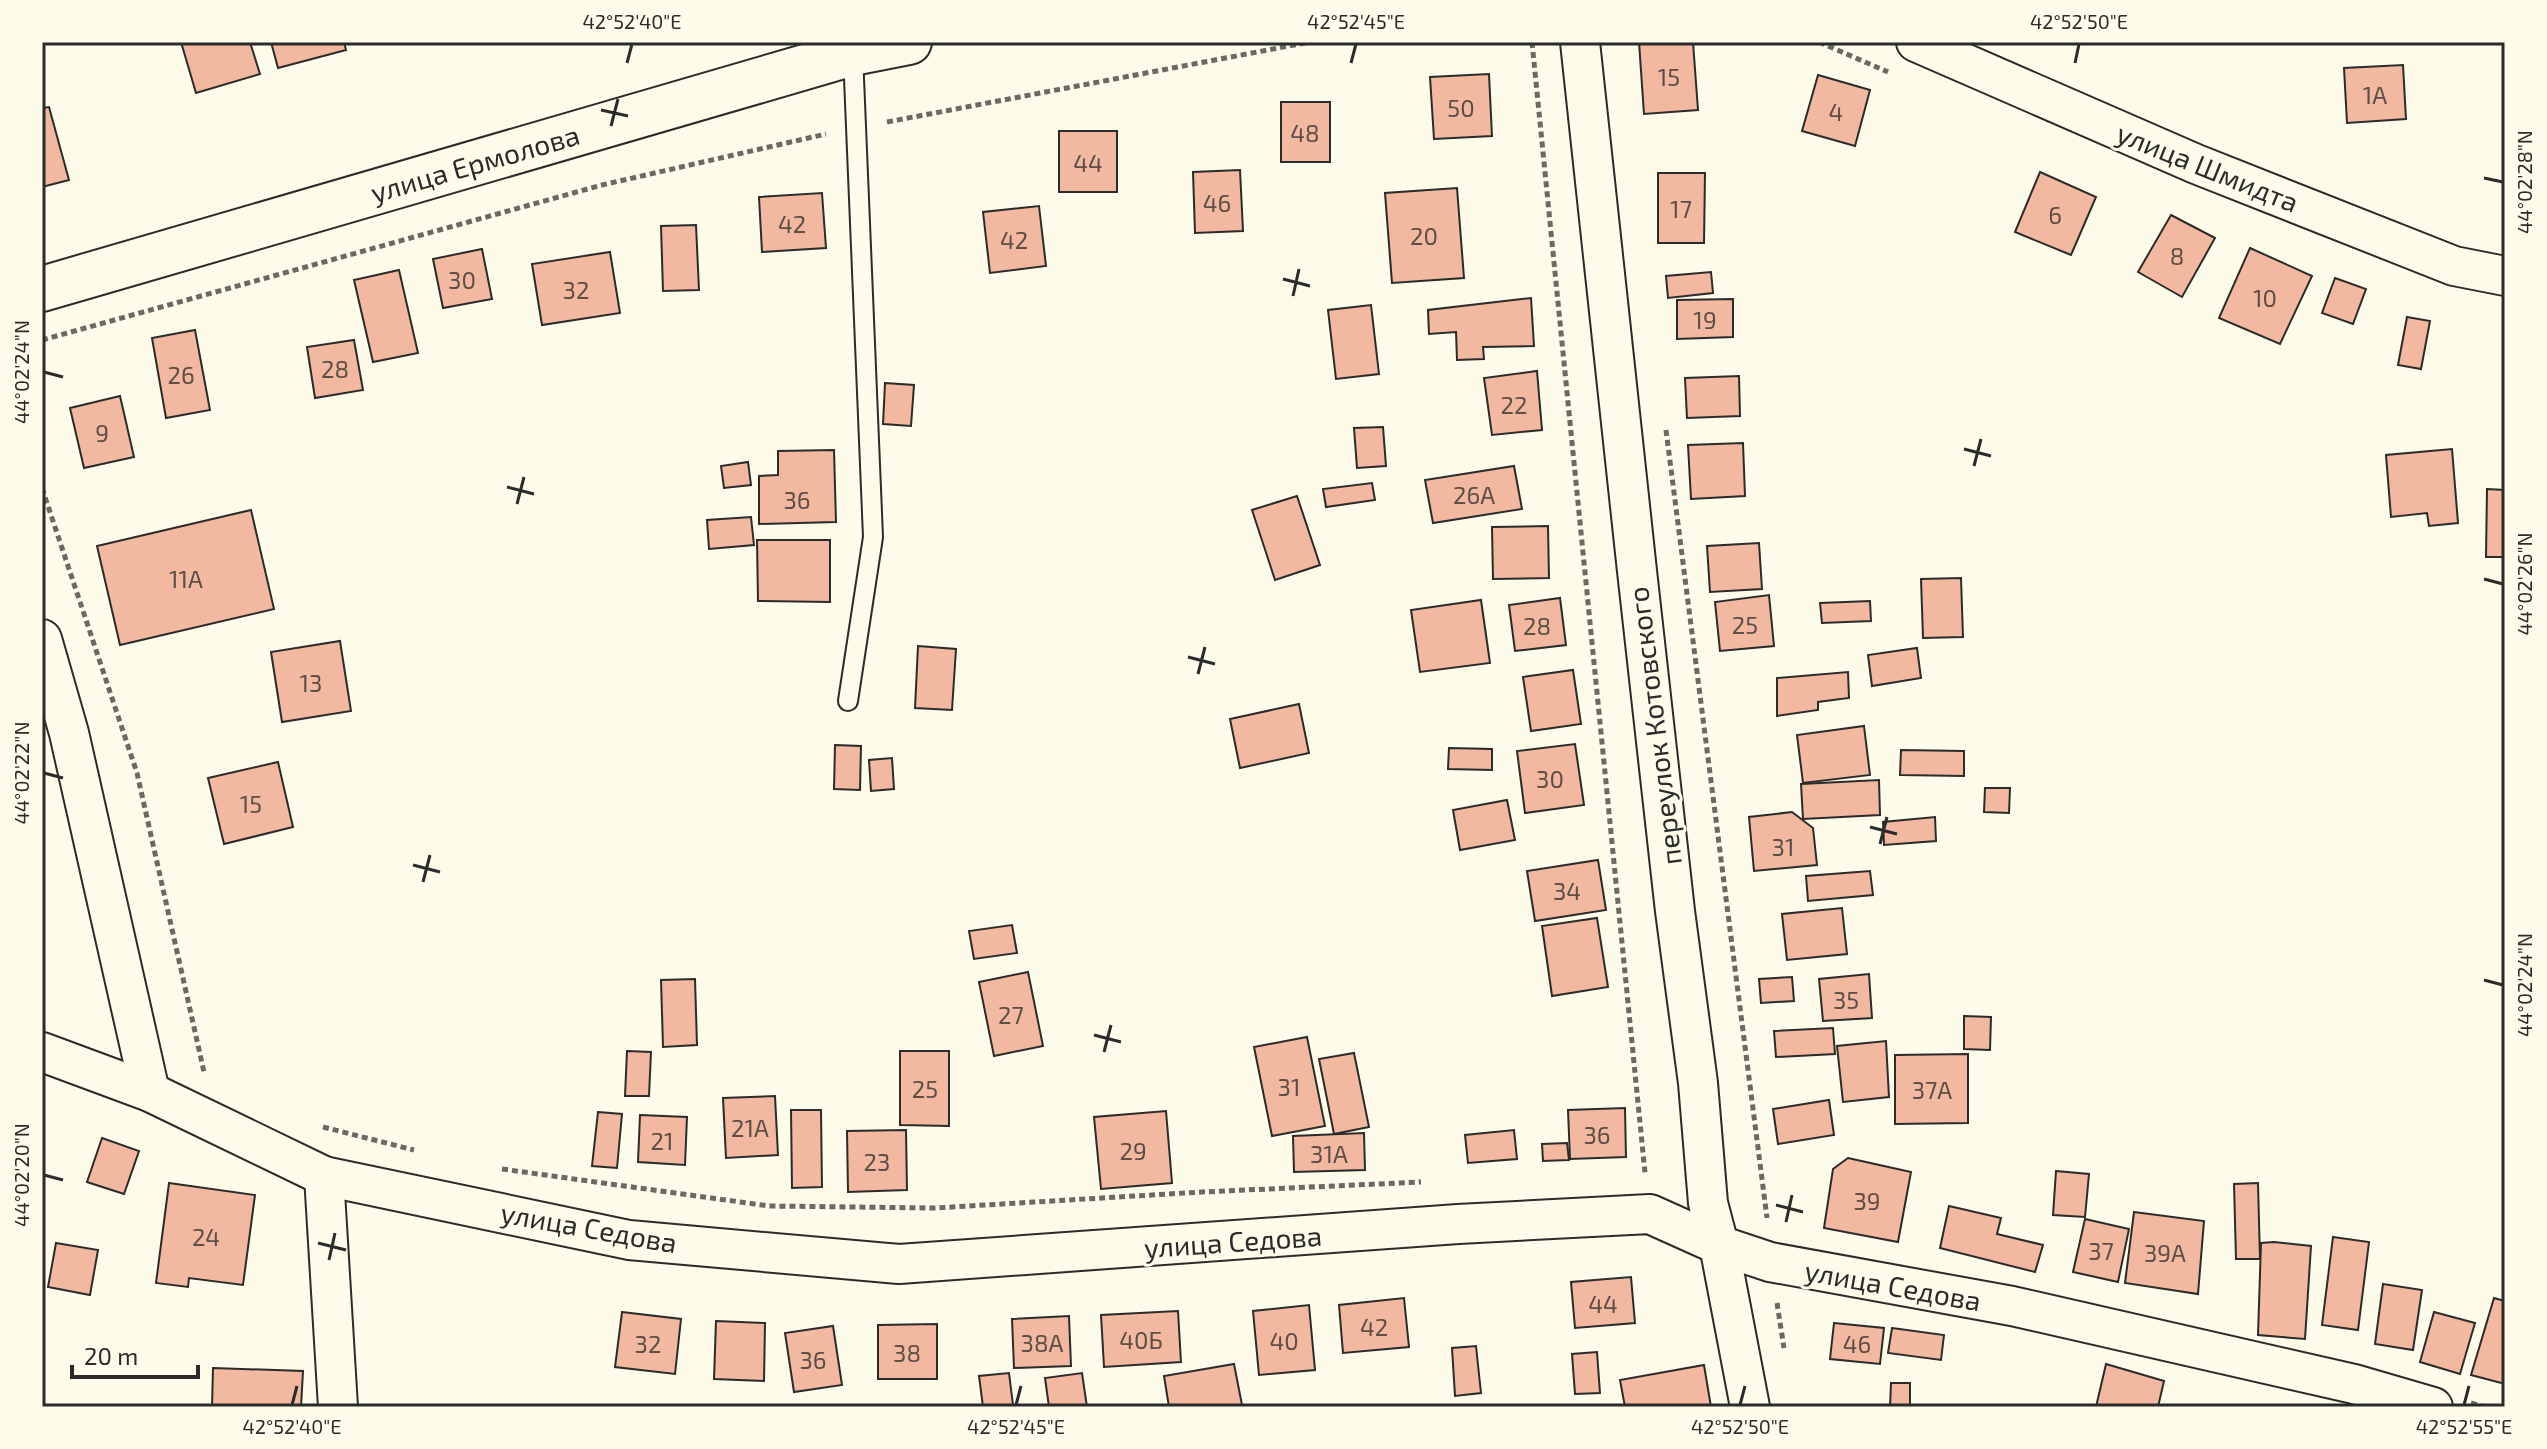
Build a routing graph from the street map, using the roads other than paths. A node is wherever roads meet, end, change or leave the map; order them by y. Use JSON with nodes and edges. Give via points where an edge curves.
{"nodes":[{"id":1,"x":909,"y":42,"type":"edge"},
{"id":2,"x":1580,"y":42,"type":"edge"},
{"id":3,"x":1916,"y":42,"type":"edge"},
{"id":4,"x":853,"y":53,"type":"junction"},
{"id":5,"x":2505,"y":276,"type":"edge"},
{"id":6,"x":42,"y":289,"type":"edge"},
{"id":7,"x":42,"y":639,"type":"edge"},
{"id":8,"x":848,"y":701,"type":"dead end"},
{"id":9,"x":42,"y":1052,"type":"edge"},
{"id":10,"x":150,"y":1092,"type":"junction"},
{"id":11,"x":324,"y":1176,"type":"junction"},
{"id":12,"x":1719,"y":1245,"type":"junction"},
{"id":13,"x":338,"y":1407,"type":"edge"},
{"id":14,"x":1750,"y":1407,"type":"edge"},
{"id":15,"x":2433,"y":1407,"type":"edge"}],
"edges":[{"from":1,"to":4,"type":"street","name":"улица Ермолова"},
{"from":2,"to":12,"type":"street","name":"переулок Котовского","via":[[1708,1203]]},
{"from":3,"to":5,"type":"street","name":"улица Шмидта","via":[[2210,170],[2454,266]]},
{"from":4,"to":6,"type":"street","name":"улица Ермолова"},
{"from":4,"to":8,"type":"lane","via":[[873,537]]},
{"from":7,"to":10,"type":"street","via":[[69,733]]},
{"from":9,"to":10,"type":"street","name":"улица Седова"},
{"from":10,"to":11,"type":"street","name":"улица Седова"},
{"from":11,"to":12,"type":"street","name":"улица Седова","via":[[629,1240],[899,1264],[1650,1214]]},
{"from":11,"to":13,"type":"street"},
{"from":12,"to":14,"type":"street","name":"переулок Котовского"},
{"from":12,"to":15,"type":"street","name":"улица Седова","via":[[1770,1262],[2012,1306]]}]}
